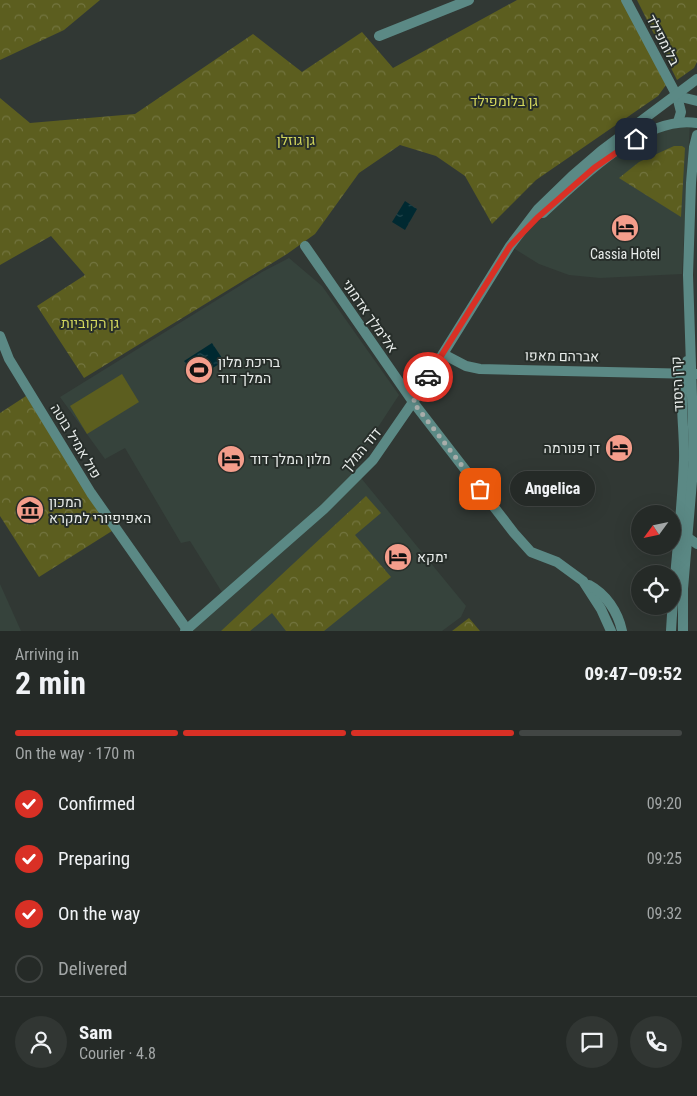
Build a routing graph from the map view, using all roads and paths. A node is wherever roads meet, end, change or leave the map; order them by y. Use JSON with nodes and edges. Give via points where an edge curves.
{"nodes":[{"id":1,"x":469,"y":0,"type":"edge"},
{"id":2,"x":626,"y":0,"type":"edge"},
{"id":3,"x":380,"y":36,"type":"dead end"},
{"id":4,"x":697,"y":79,"type":"edge"},
{"id":5,"x":676,"y":96,"type":"junction"},
{"id":6,"x":697,"y":101,"type":"edge"},
{"id":7,"x":695,"y":120,"type":"edge"},
{"id":8,"x":678,"y":122,"type":"junction"},
{"id":9,"x":697,"y":135,"type":"edge"},
{"id":10,"x":305,"y":246,"type":"dead end"},
{"id":11,"x":510,"y":246,"type":"junction"},
{"id":12,"x":0,"y":336,"type":"edge"},
{"id":13,"x":693,"y":353,"type":"edge"},
{"id":14,"x":443,"y":354,"type":"junction"},
{"id":15,"x":690,"y":374,"type":"edge"},
{"id":16,"x":413,"y":402,"type":"junction"},
{"id":17,"x":687,"y":537,"type":"junction"},
{"id":18,"x":697,"y":544,"type":"edge"},
{"id":19,"x":583,"y":581,"type":"junction"},
{"id":20,"x":187,"y":630,"type":"edge"},
{"id":21,"x":611,"y":631,"type":"edge"},
{"id":22,"x":622,"y":631,"type":"edge"},
{"id":23,"x":671,"y":631,"type":"edge"},
{"id":24,"x":683,"y":631,"type":"edge"}],
"edges":[{"from":1,"to":3,"type":"street"},
{"from":2,"to":5,"type":"street","name":"בלומפילד"},
{"from":4,"to":5,"type":"street","name":"דוד המלך"},
{"from":5,"to":6,"type":"street"},
{"from":5,"to":8,"type":"street","name":"בלומפילד","via":[[681,112]]},
{"from":5,"to":11,"type":"street","name":"דוד המלך","via":[[572,176],[538,209]]},
{"from":7,"to":8,"type":"street","name":"דוד המלך"},
{"from":8,"to":11,"type":"street","name":"דוד המלך","via":[[648,133],[608,157]]},
{"from":9,"to":13,"type":"street","name":"קרן היסוד","via":[[688,275]]},
{"from":10,"to":16,"type":"street","name":"אלימלך אדמוני"},
{"from":11,"to":14,"type":"street","name":"דוד המלך"},
{"from":12,"to":20,"type":"street","name":"פול אמיל בוטה","via":[[9,359],[91,493]]},
{"from":13,"to":15,"type":"street","name":"קרן היסוד"},
{"from":14,"to":15,"type":"street","name":"אברהם מאפו","via":[[466,366],[480,368]]},
{"from":14,"to":16,"type":"street","name":"דוד המלך"},
{"from":15,"to":17,"type":"street","name":"קרן היסוד","via":[[694,457]]},
{"from":15,"to":23,"type":"street","name":"קרן היסוד"},
{"from":16,"to":19,"type":"street","name":"אלימלך אדמוני","via":[[531,552],[557,562]]},
{"from":16,"to":20,"type":"street","name":"דוד המלך","via":[[386,444],[347,488]]},
{"from":17,"to":18,"type":"street"},
{"from":17,"to":24,"type":"street","name":"קרן היסוד"},
{"from":19,"to":21,"type":"street","via":[[602,609]]},
{"from":19,"to":22,"type":"street","via":[[608,601]]}]}
